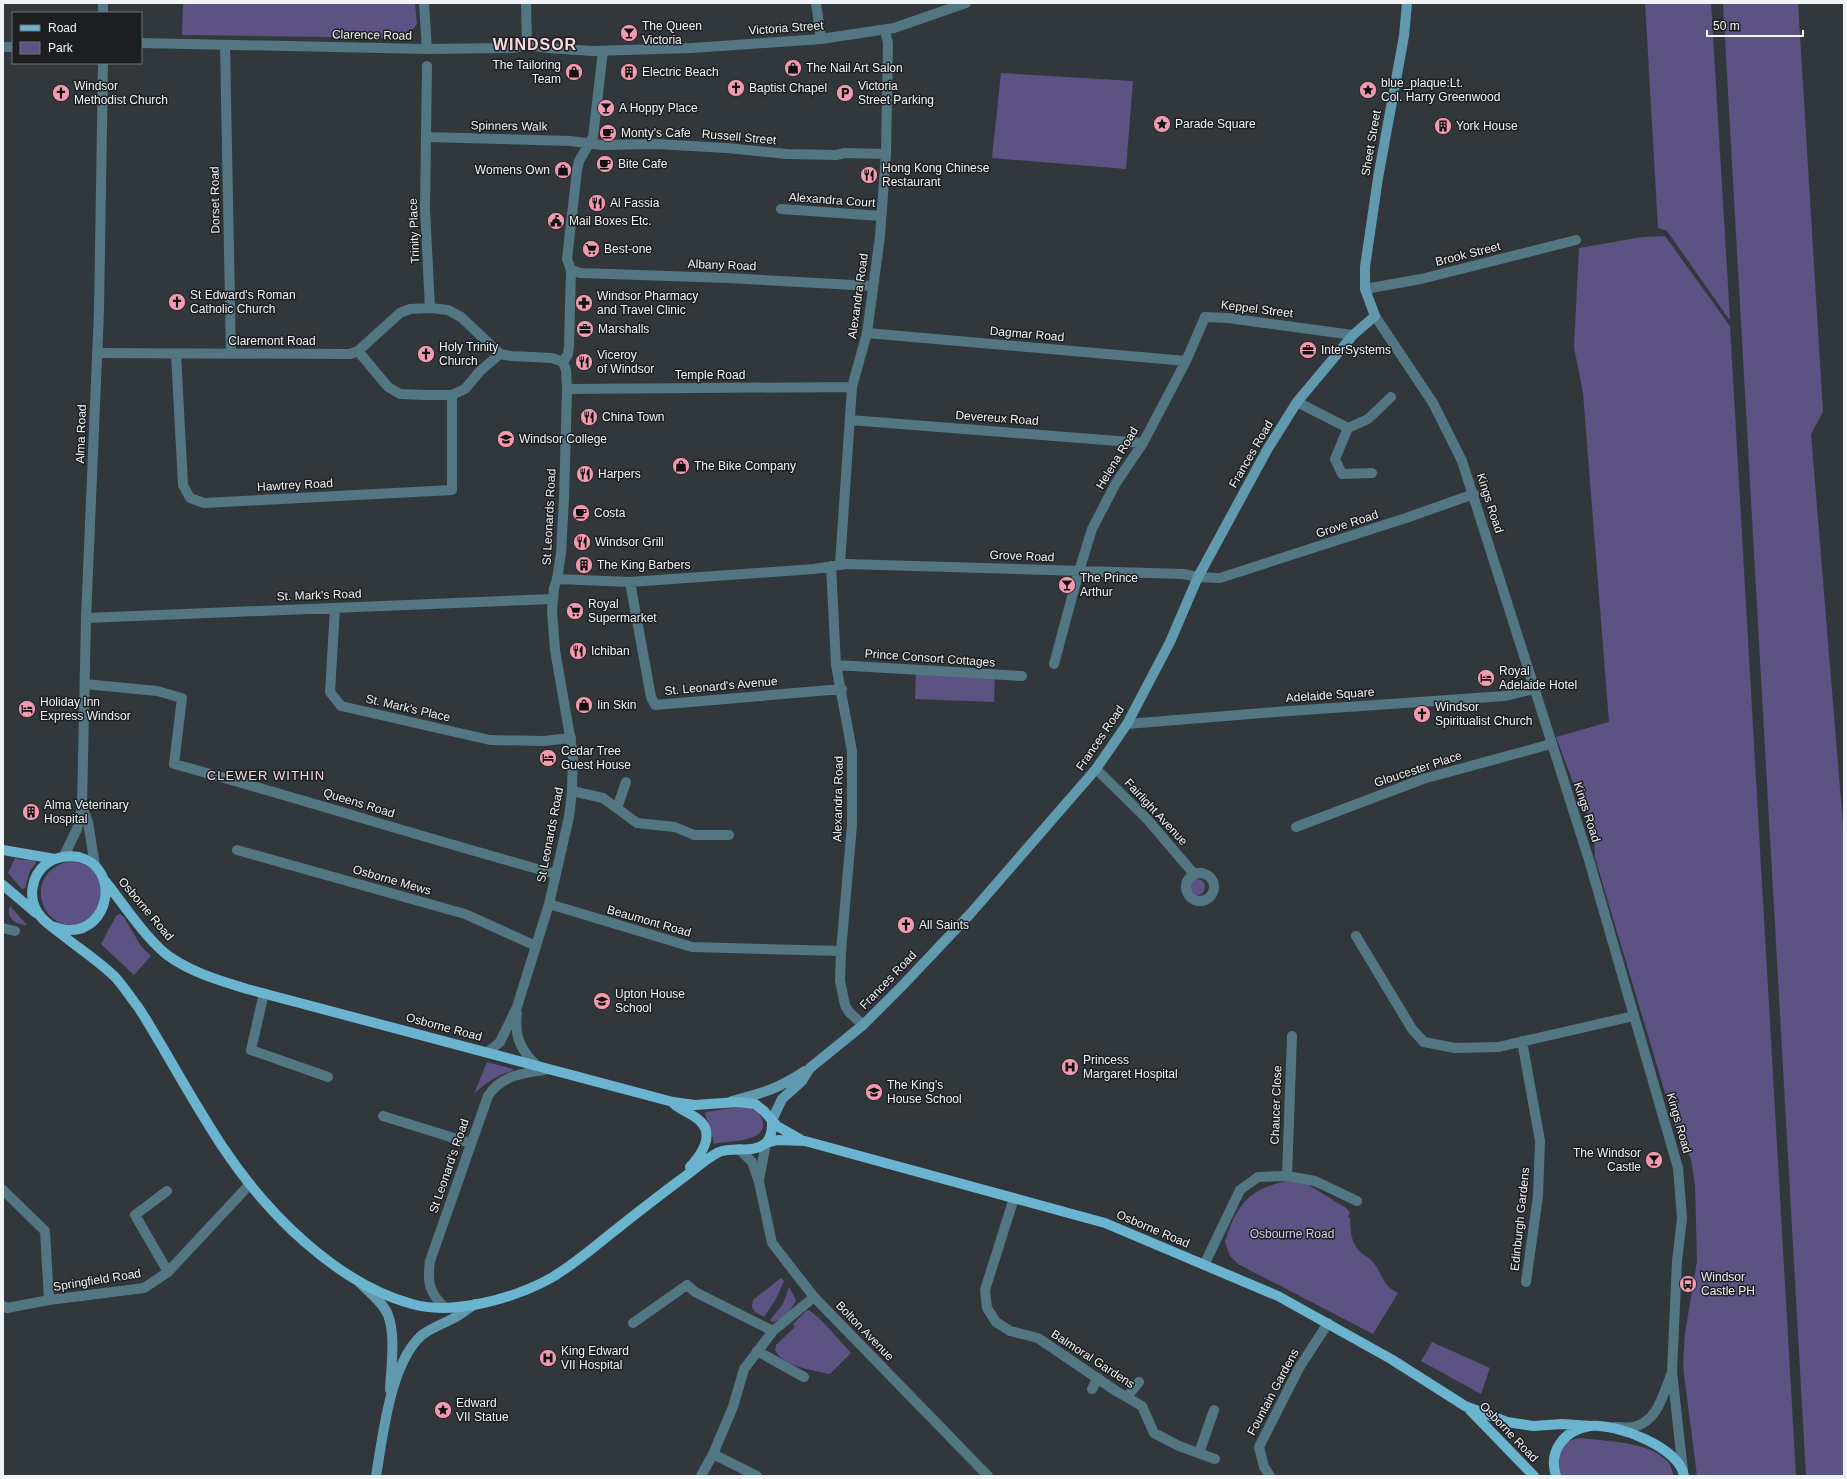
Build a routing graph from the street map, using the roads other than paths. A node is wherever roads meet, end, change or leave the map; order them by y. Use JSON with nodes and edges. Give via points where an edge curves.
{"nodes":[{"id":1,"x":424,"y":3,"type":"edge"},
{"id":2,"x":526,"y":3,"type":"edge"},
{"id":3,"x":816,"y":3,"type":"edge"},
{"id":4,"x":966,"y":3,"type":"edge"},
{"id":5,"x":1407,"y":3,"type":"edge"},
{"id":6,"x":885,"y":30,"type":"junction"},
{"id":7,"x":821,"y":39,"type":"junction"},
{"id":8,"x":142,"y":43,"type":"edge"},
{"id":9,"x":225,"y":45,"type":"junction"},
{"id":10,"x":527,"y":45,"type":"junction"},
{"id":11,"x":427,"y":48,"type":"junction"},
{"id":12,"x":603,"y":51,"type":"junction"},
{"id":13,"x":103,"y":64,"type":"edge"},
{"id":14,"x":427,"y":66,"type":"dead end"},
{"id":15,"x":427,"y":137,"type":"junction"},
{"id":16,"x":589,"y":143,"type":"junction"},
{"id":17,"x":886,"y":154,"type":"junction"},
{"id":18,"x":781,"y":209,"type":"dead end"},
{"id":19,"x":881,"y":216,"type":"junction"},
{"id":20,"x":1576,"y":240,"type":"dead end"},
{"id":21,"x":571,"y":270,"type":"junction"},
{"id":22,"x":872,"y":286,"type":"junction"},
{"id":23,"x":1365,"y":289,"type":"junction"},
{"id":24,"x":430,"y":308,"type":"junction"},
{"id":25,"x":1375,"y":316,"type":"junction"},
{"id":26,"x":867,"y":333,"type":"junction"},
{"id":27,"x":1353,"y":335,"type":"junction"},
{"id":28,"x":358,"y":351,"type":"junction"},
{"id":29,"x":97,"y":353,"type":"junction"},
{"id":30,"x":176,"y":354,"type":"junction"},
{"id":31,"x":231,"y":354,"type":"junction"},
{"id":32,"x":500,"y":354,"type":"junction"},
{"id":33,"x":1186,"y":361,"type":"junction"},
{"id":34,"x":562,"y":362,"type":"junction"},
{"id":35,"x":852,"y":388,"type":"junction"},
{"id":36,"x":568,"y":389,"type":"junction"},
{"id":37,"x":452,"y":395,"type":"junction"},
{"id":38,"x":1391,"y":397,"type":"dead end"},
{"id":39,"x":1297,"y":402,"type":"junction"},
{"id":40,"x":850,"y":420,"type":"junction"},
{"id":41,"x":1348,"y":428,"type":"junction"},
{"id":42,"x":1143,"y":443,"type":"junction"},
{"id":43,"x":1372,"y":473,"type":"dead end"},
{"id":44,"x":1474,"y":494,"type":"junction"},
{"id":45,"x":835,"y":565,"type":"junction"},
{"id":46,"x":1078,"y":571,"type":"junction"},
{"id":47,"x":1198,"y":577,"type":"junction"},
{"id":48,"x":557,"y":579,"type":"junction"},
{"id":49,"x":630,"y":582,"type":"junction"},
{"id":50,"x":553,"y":599,"type":"junction"},
{"id":51,"x":335,"y":608,"type":"junction"},
{"id":52,"x":86,"y":618,"type":"junction"},
{"id":53,"x":836,"y":664,"type":"junction"},
{"id":54,"x":1054,"y":664,"type":"dead end"},
{"id":55,"x":1022,"y":676,"type":"dead end"},
{"id":56,"x":85,"y":684,"type":"junction"},
{"id":57,"x":1534,"y":688,"type":"junction"},
{"id":58,"x":842,"y":689,"type":"junction"},
{"id":59,"x":1127,"y":724,"type":"junction"},
{"id":60,"x":571,"y":738,"type":"junction"},
{"id":61,"x":1551,"y":744,"type":"junction"},
{"id":62,"x":1096,"y":770,"type":"junction"},
{"id":63,"x":626,"y":782,"type":"dead end"},
{"id":64,"x":572,"y":791,"type":"junction"},
{"id":65,"x":82,"y":807,"type":"junction"},
{"id":66,"x":617,"y":808,"type":"junction"},
{"id":67,"x":1296,"y":826,"type":"dead end"},
{"id":68,"x":729,"y":835,"type":"dead end"},
{"id":69,"x":3,"y":850,"type":"edge"},
{"id":70,"x":237,"y":850,"type":"dead end"},
{"id":71,"x":59,"y":858,"type":"junction"},
{"id":72,"x":95,"y":866,"type":"junction"},
{"id":73,"x":556,"y":874,"type":"junction"},
{"id":74,"x":1194,"y":874,"type":"dead end"},
{"id":75,"x":104,"y":879,"type":"junction"},
{"id":76,"x":3,"y":885,"type":"edge"},
{"id":77,"x":549,"y":904,"type":"junction"},
{"id":78,"x":40,"y":916,"type":"junction"},
{"id":79,"x":51,"y":926,"type":"junction"},
{"id":80,"x":3,"y":928,"type":"edge"},
{"id":81,"x":15,"y":930,"type":"dead end"},
{"id":82,"x":1356,"y":936,"type":"dead end"},
{"id":83,"x":536,"y":946,"type":"junction"},
{"id":84,"x":841,"y":951,"type":"junction"},
{"id":85,"x":264,"y":993,"type":"junction"},
{"id":86,"x":518,"y":1007,"type":"junction"},
{"id":87,"x":1634,"y":1016,"type":"junction"},
{"id":88,"x":863,"y":1025,"type":"junction"},
{"id":89,"x":1292,"y":1036,"type":"dead end"},
{"id":90,"x":1522,"y":1041,"type":"junction"},
{"id":91,"x":488,"y":1052,"type":"junction"},
{"id":92,"x":543,"y":1068,"type":"junction"},
{"id":93,"x":810,"y":1068,"type":"junction"},
{"id":94,"x":328,"y":1077,"type":"dead end"},
{"id":95,"x":673,"y":1102,"type":"junction"},
{"id":96,"x":727,"y":1102,"type":"junction"},
{"id":97,"x":383,"y":1116,"type":"dead end"},
{"id":98,"x":772,"y":1120,"type":"junction"},
{"id":99,"x":805,"y":1141,"type":"junction"},
{"id":100,"x":470,"y":1143,"type":"junction"},
{"id":101,"x":766,"y":1143,"type":"junction"},
{"id":102,"x":739,"y":1149,"type":"junction"},
{"id":103,"x":1287,"y":1176,"type":"junction"},
{"id":104,"x":759,"y":1182,"type":"junction"},
{"id":105,"x":250,"y":1184,"type":"junction"},
{"id":106,"x":674,"y":1184,"type":"junction"},
{"id":107,"x":3,"y":1190,"type":"edge"},
{"id":108,"x":168,"y":1191,"type":"dead end"},
{"id":109,"x":1014,"y":1198,"type":"junction"},
{"id":110,"x":1357,"y":1201,"type":"dead end"},
{"id":111,"x":1204,"y":1265,"type":"junction"},
{"id":112,"x":168,"y":1272,"type":"junction"},
{"id":113,"x":357,"y":1280,"type":"junction"},
{"id":114,"x":1526,"y":1282,"type":"dead end"},
{"id":115,"x":814,"y":1297,"type":"junction"},
{"id":116,"x":49,"y":1300,"type":"junction"},
{"id":117,"x":475,"y":1304,"type":"junction"},
{"id":118,"x":3,"y":1306,"type":"edge"},
{"id":119,"x":444,"y":1307,"type":"junction"},
{"id":120,"x":633,"y":1322,"type":"dead end"},
{"id":121,"x":1328,"y":1323,"type":"junction"},
{"id":122,"x":773,"y":1331,"type":"junction"},
{"id":123,"x":757,"y":1351,"type":"junction"},
{"id":124,"x":1672,"y":1372,"type":"junction"},
{"id":125,"x":804,"y":1377,"type":"dead end"},
{"id":126,"x":1098,"y":1378,"type":"junction"},
{"id":127,"x":1139,"y":1382,"type":"dead end"},
{"id":128,"x":1092,"y":1389,"type":"dead end"},
{"id":129,"x":1127,"y":1397,"type":"junction"},
{"id":130,"x":390,"y":1400,"type":"junction"},
{"id":131,"x":1465,"y":1406,"type":"junction"},
{"id":132,"x":1214,"y":1410,"type":"dead end"},
{"id":133,"x":1591,"y":1426,"type":"junction"},
{"id":134,"x":1609,"y":1428,"type":"junction"},
{"id":135,"x":1199,"y":1453,"type":"junction"},
{"id":136,"x":713,"y":1454,"type":"junction"},
{"id":137,"x":1215,"y":1459,"type":"dead end"},
{"id":138,"x":1684,"y":1473,"type":"edge"},
{"id":139,"x":376,"y":1476,"type":"edge"},
{"id":140,"x":701,"y":1476,"type":"edge"},
{"id":141,"x":757,"y":1476,"type":"edge"},
{"id":142,"x":988,"y":1476,"type":"edge"},
{"id":143,"x":1270,"y":1476,"type":"edge"},
{"id":144,"x":1534,"y":1476,"type":"edge"},
{"id":145,"x":1556,"y":1476,"type":"edge"}],
"edges":[{"from":1,"to":11,"type":"street"},
{"from":2,"to":10,"type":"street"},
{"from":3,"to":7,"type":"street"},
{"from":4,"to":6,"type":"street","name":"Victoria Street"},
{"from":5,"to":23,"type":"main road","name":"Sheet Street","via":[[1404,36],[1378,178],[1365,267]]},
{"from":6,"to":7,"type":"street","name":"Victoria Street"},
{"from":6,"to":17,"type":"street","name":"Alexandra Road","via":[[888,43]]},
{"from":7,"to":12,"type":"street","name":"Victoria Street"},
{"from":8,"to":9,"type":"street","name":"Clarence Road"},
{"from":9,"to":11,"type":"street","name":"Clarence Road"},
{"from":9,"to":31,"type":"street","name":"Dorset Road"},
{"from":10,"to":11,"type":"street","name":"Clarence Road","via":[[513,48]]},
{"from":10,"to":12,"type":"street","name":"Clarence Road"},
{"from":12,"to":16,"type":"street","via":[[593,137]]},
{"from":13,"to":29,"type":"street","name":"Alma Road"},
{"from":14,"to":15,"type":"street","name":"Trinity Place"},
{"from":15,"to":16,"type":"street","name":"Spinners Walk"},
{"from":15,"to":24,"type":"street","name":"Trinity Place","via":[[425,208]]},
{"from":16,"to":17,"type":"street","name":"Russell Street","via":[[656,144],[787,154]]},
{"from":16,"to":21,"type":"street","via":[[577,170],[567,251]]},
{"from":17,"to":19,"type":"street","name":"Alexandra Road"},
{"from":18,"to":19,"type":"street","name":"Alexandra Court"},
{"from":19,"to":22,"type":"street","name":"Alexandra Road"},
{"from":20,"to":23,"type":"street","name":"Brook Street","via":[[1421,279]]},
{"from":21,"to":22,"type":"street","name":"Albany Road","via":[[580,273]]},
{"from":21,"to":34,"type":"street","via":[[569,346],[568,354]]},
{"from":22,"to":26,"type":"street","name":"Alexandra Road"},
{"from":23,"to":25,"type":"main road","name":"Kings Road"},
{"from":24,"to":28,"type":"street","via":[[410,308],[400,313]]},
{"from":24,"to":32,"type":"street","via":[[448,310],[461,317]]},
{"from":25,"to":27,"type":"main road","name":"Frances Road"},
{"from":25,"to":44,"type":"street","name":"Kings Road","via":[[1433,403],[1462,461]]},
{"from":26,"to":33,"type":"street","name":"Dagmar Road"},
{"from":26,"to":35,"type":"street","name":"Alexandra Road"},
{"from":27,"to":33,"type":"street","name":"Keppel Street","via":[[1205,317]]},
{"from":27,"to":39,"type":"main road","name":"Frances Road"},
{"from":28,"to":31,"type":"street","name":"Claremont Road","via":[[350,354]]},
{"from":28,"to":37,"type":"street","via":[[388,387],[400,394]]},
{"from":29,"to":30,"type":"street","name":"Claremont Road"},
{"from":29,"to":52,"type":"street","name":"Alma Road"},
{"from":30,"to":31,"type":"street","name":"Claremont Road"},
{"from":30,"to":37,"type":"street","name":"Hawtrey Road","via":[[183,485],[190,498],[204,503],[452,490]]},
{"from":32,"to":34,"type":"street","via":[[552,358]]},
{"from":32,"to":37,"type":"street","via":[[480,371],[465,389]]},
{"from":33,"to":42,"type":"street","name":"Helena Road"},
{"from":34,"to":36,"type":"street","name":"St Leonards Road","via":[[566,370]]},
{"from":35,"to":36,"type":"street","name":"Temple Road"},
{"from":35,"to":40,"type":"street","name":"Alexandra Road"},
{"from":36,"to":48,"type":"street","name":"St Leonards Road","via":[[561,553]]},
{"from":38,"to":41,"type":"street","via":[[1368,419]]},
{"from":39,"to":41,"type":"street"},
{"from":39,"to":47,"type":"main road","name":"Frances Road","via":[[1267,450]]},
{"from":40,"to":42,"type":"street","name":"Devereux Road"},
{"from":40,"to":45,"type":"street","name":"Alexandra Road"},
{"from":41,"to":43,"type":"street","via":[[1335,459],[1342,474]]},
{"from":42,"to":46,"type":"street","name":"Helena Road","via":[[1116,483],[1092,529]]},
{"from":44,"to":47,"type":"street","name":"Grove Road","via":[[1220,578]]},
{"from":44,"to":57,"type":"street","name":"Kings Road"},
{"from":45,"to":46,"type":"street","name":"Grove Road"},
{"from":45,"to":49,"type":"street","name":"Grove Road","via":[[814,569]]},
{"from":45,"to":53,"type":"street","name":"Alexandra Road"},
{"from":46,"to":47,"type":"street","name":"Grove Road","via":[[1183,574]]},
{"from":46,"to":54,"type":"street","name":"Helena Road"},
{"from":47,"to":59,"type":"main road","name":"Frances Road","via":[[1170,642]]},
{"from":48,"to":49,"type":"street","name":"Grove Road"},
{"from":48,"to":50,"type":"street","name":"St Leonards Road"},
{"from":49,"to":58,"type":"street","name":"St. Leonard's Avenue","via":[[651,698],[655,705]]},
{"from":50,"to":51,"type":"street","name":"St. Mark's Road"},
{"from":50,"to":60,"type":"street","name":"St Leonards Road","via":[[555,650]]},
{"from":51,"to":52,"type":"street","name":"St. Mark's Road"},
{"from":51,"to":60,"type":"street","name":"St. Mark's Place","via":[[330,692],[341,706],[490,740],[543,741]]},
{"from":52,"to":56,"type":"street","name":"Alma Road"},
{"from":53,"to":55,"type":"street","name":"Prince Consort Cottages"},
{"from":53,"to":58,"type":"street","name":"Alexandra Road"},
{"from":56,"to":65,"type":"street","name":"Alma Road"},
{"from":56,"to":73,"type":"street","name":"Queens Road","via":[[157,691],[182,698],[174,764],[275,791],[436,841]]},
{"from":57,"to":59,"type":"street","name":"Adelaide Square","via":[[1505,696]]},
{"from":57,"to":61,"type":"street","name":"Kings Road"},
{"from":58,"to":84,"type":"street","name":"Alexandra Road","via":[[852,751],[852,826]]},
{"from":59,"to":62,"type":"main road","name":"Frances Road"},
{"from":60,"to":64,"type":"street","name":"St Leonards Road","via":[[574,772]]},
{"from":61,"to":67,"type":"street","name":"Gloucester Place","via":[[1423,778]]},
{"from":61,"to":87,"type":"street","name":"Kings Road","via":[[1589,860]]},
{"from":62,"to":74,"type":"street","name":"Fairlight Avenue","via":[[1147,819]]},
{"from":62,"to":88,"type":"main road","name":"Frances Road","via":[[971,913]]},
{"from":63,"to":66,"type":"street"},
{"from":64,"to":66,"type":"street","via":[[603,798]]},
{"from":64,"to":73,"type":"street","name":"St Leonards Road"},
{"from":65,"to":71,"type":"street","name":"Alma Road","via":[[77,829]]},
{"from":65,"to":72,"type":"street","name":"Alma Road","via":[[88,822]]},
{"from":66,"to":68,"type":"street","via":[[637,822],[675,826],[694,835]]},
{"from":69,"to":71,"type":"main road"},
{"from":70,"to":83,"type":"street","name":"Osborne Mews","via":[[465,914]]},
{"from":71,"to":72,"type":"main road","via":[[76,856]]},
{"from":71,"to":78,"type":"main road","via":[[45,864],[34,882],[33,904]]},
{"from":72,"to":75,"type":"main road"},
{"from":73,"to":77,"type":"street","name":"St Leonards Road"},
{"from":75,"to":79,"type":"main road","via":[[107,892],[105,904],[93,922],[82,929],[67,931]]},
{"from":75,"to":85,"type":"main road","name":"Osborne Road","via":[[150,938],[172,959],[204,975]]},
{"from":76,"to":78,"type":"main road"},
{"from":77,"to":83,"type":"street","name":"St Leonards Road"},
{"from":77,"to":84,"type":"street","name":"Beaumont Road","via":[[692,947]]},
{"from":78,"to":79,"type":"main road"},
{"from":79,"to":105,"type":"main road","via":[[116,979],[139,1008],[218,1140]]},
{"from":80,"to":81,"type":"street"},
{"from":82,"to":90,"type":"street","via":[[1412,1030],[1424,1042],[1455,1048],[1498,1047]]},
{"from":83,"to":86,"type":"street","name":"St Leonards Road"},
{"from":84,"to":88,"type":"street","name":"Alexandra Road","via":[[840,981],[845,1005]]},
{"from":85,"to":91,"type":"main road","name":"Osborne Road"},
{"from":85,"to":94,"type":"street","via":[[251,1050]]},
{"from":86,"to":91,"type":"street","name":"St Leonards Road","via":[[500,1042]]},
{"from":86,"to":92,"type":"street","name":"St Leonards Road","via":[[518,1041],[523,1050]]},
{"from":87,"to":90,"type":"street"},
{"from":87,"to":124,"type":"street","name":"Kings Road","via":[[1678,1168],[1682,1218]]},
{"from":88,"to":93,"type":"main road","name":"Frances Road"},
{"from":89,"to":103,"type":"street","name":"Chaucer Close"},
{"from":90,"to":114,"type":"street","name":"Edinburgh Gardens","via":[[1540,1141],[1538,1196]]},
{"from":91,"to":92,"type":"main road","name":"Osborne Road"},
{"from":92,"to":95,"type":"main road","name":"Osborne Road"},
{"from":92,"to":100,"type":"street","name":"St Leonard's Road","via":[[498,1083],[488,1096]]},
{"from":93,"to":96,"type":"main road","via":[[770,1091]]},
{"from":93,"to":98,"type":"main road","name":"Frances Road","via":[[802,1081],[782,1099]]},
{"from":95,"to":96,"type":"main road","name":"Osborne Road","via":[[695,1105]]},
{"from":95,"to":106,"type":"main road","via":[[701,1122],[706,1132],[704,1149]]},
{"from":96,"to":98,"type":"main road","name":"Osborne Road","via":[[755,1104]]},
{"from":97,"to":100,"type":"street"},
{"from":98,"to":99,"type":"main road","name":"Osborne Road"},
{"from":98,"to":101,"type":"main road"},
{"from":99,"to":101,"type":"main road","name":"Osborne Road","via":[[778,1140]]},
{"from":99,"to":109,"type":"main road","name":"Osborne Road"},
{"from":100,"to":119,"type":"street","name":"St Leonard's Road","via":[[430,1261],[428,1274],[432,1292]]},
{"from":101,"to":102,"type":"main road","name":"Osborne Road"},
{"from":101,"to":104,"type":"street","name":"Bolton Avenue"},
{"from":102,"to":104,"type":"street","name":"Bolton Avenue","via":[[752,1162]]},
{"from":102,"to":106,"type":"main road","name":"Osborne Road","via":[[720,1152]]},
{"from":103,"to":110,"type":"street","via":[[1315,1181]]},
{"from":103,"to":111,"type":"street","via":[[1258,1177],[1240,1190]]},
{"from":104,"to":115,"type":"street","name":"Bolton Avenue","via":[[772,1243]]},
{"from":105,"to":112,"type":"street","name":"Springfield Road"},
{"from":105,"to":113,"type":"main road","via":[[282,1220],[338,1268]]},
{"from":106,"to":117,"type":"main road","via":[[572,1265],[549,1279],[514,1294]]},
{"from":107,"to":116,"type":"street","via":[[45,1231]]},
{"from":108,"to":112,"type":"street","via":[[135,1215]]},
{"from":109,"to":111,"type":"main road","name":"Osborne Road","via":[[1105,1223]]},
{"from":109,"to":126,"type":"street","name":"Balmoral Gardens","via":[[984,1290],[987,1308],[996,1322],[1010,1331],[1038,1338]]},
{"from":111,"to":121,"type":"main road","name":"Osborne Road","via":[[1278,1296]]},
{"from":112,"to":116,"type":"street","name":"Springfield Road","via":[[144,1288]]},
{"from":113,"to":119,"type":"main road","via":[[414,1305]]},
{"from":113,"to":130,"type":"main road","via":[[388,1315],[392,1338]]},
{"from":115,"to":122,"type":"street"},
{"from":115,"to":142,"type":"street","name":"Bolton Avenue"},
{"from":116,"to":118,"type":"street","name":"Springfield Road","via":[[7,1308]]},
{"from":117,"to":119,"type":"main road"},
{"from":117,"to":130,"type":"main road","via":[[432,1329],[411,1346]]},
{"from":120,"to":122,"type":"street","via":[[687,1285],[695,1292]]},
{"from":121,"to":131,"type":"main road","name":"Osborne Road"},
{"from":121,"to":143,"type":"street","name":"Fountain Gardens","via":[[1299,1368],[1259,1448],[1264,1467]]},
{"from":122,"to":123,"type":"street"},
{"from":123,"to":125,"type":"street"},
{"from":123,"to":136,"type":"street","via":[[744,1369],[733,1407]]},
{"from":124,"to":134,"type":"street","name":"Kings Road","via":[[1656,1411],[1649,1420],[1635,1427]]},
{"from":124,"to":138,"type":"street","name":"Kings Road"},
{"from":126,"to":128,"type":"street"},
{"from":126,"to":129,"type":"street","name":"Balmoral Gardens"},
{"from":127,"to":129,"type":"street"},
{"from":129,"to":135,"type":"street","name":"Balmoral Gardens","via":[[1142,1406],[1154,1433]]},
{"from":130,"to":139,"type":"main road"},
{"from":131,"to":133,"type":"main road","name":"Osborne Road","via":[[1507,1422],[1533,1426]]},
{"from":131,"to":144,"type":"main road","name":"Osborne Road"},
{"from":132,"to":135,"type":"street"},
{"from":133,"to":134,"type":"main road","name":"Osborne Road"},
{"from":133,"to":145,"type":"main road","via":[[1578,1429],[1559,1443],[1554,1455],[1553,1467]]},
{"from":134,"to":138,"type":"main road","name":"Osborne Road","via":[[1645,1439],[1662,1448],[1674,1458]]},
{"from":135,"to":137,"type":"street","name":"Balmoral Gardens"},
{"from":136,"to":140,"type":"street"},
{"from":136,"to":141,"type":"street"}]}
